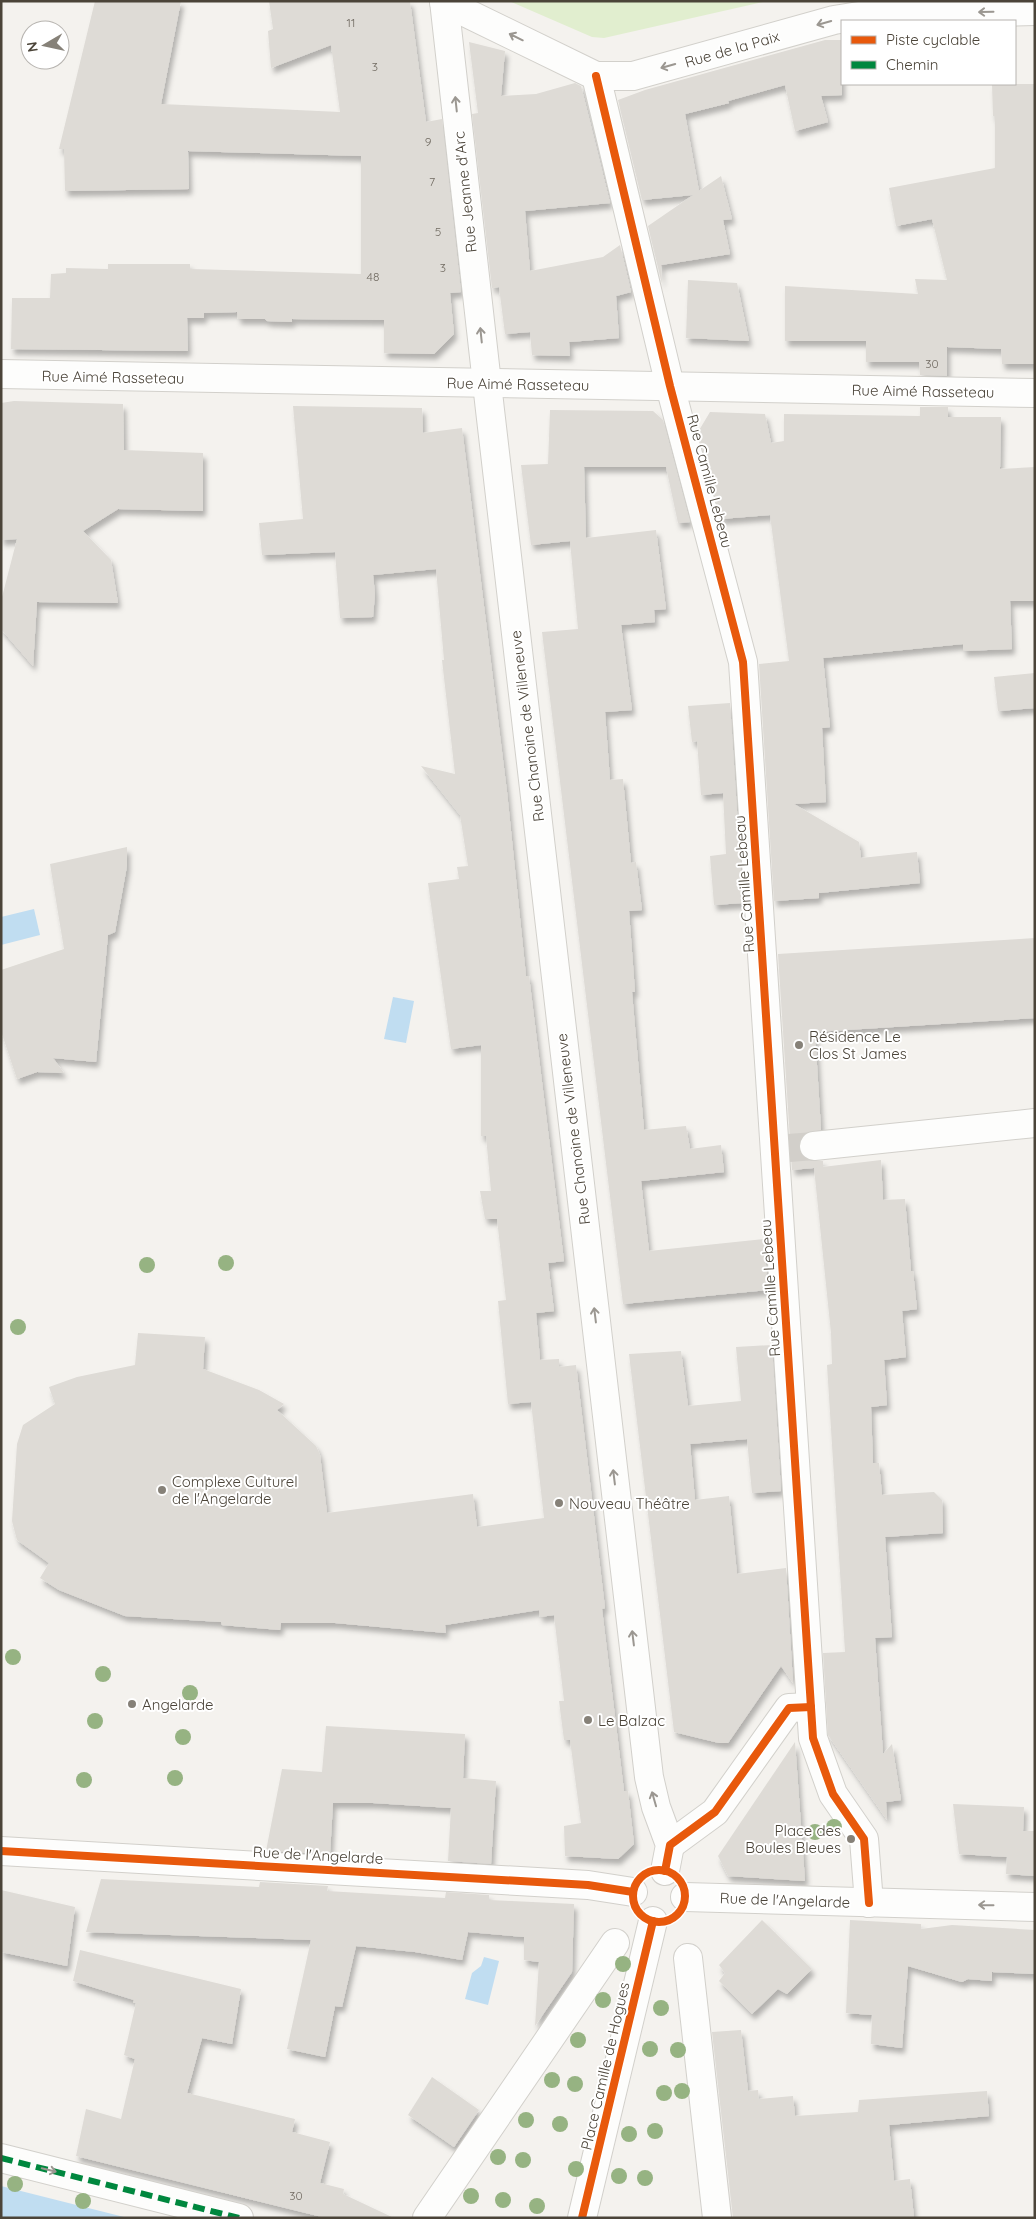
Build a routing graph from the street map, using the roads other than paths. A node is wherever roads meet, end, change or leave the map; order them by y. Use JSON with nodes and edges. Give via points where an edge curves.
{"nodes":[{"id":1,"x":444,"y":2,"type":"edge"},
{"id":2,"x":1035,"y":11,"type":"edge"},
{"id":3,"x":596,"y":76,"type":"junction"},
{"id":4,"x":1,"y":374,"type":"edge"},
{"id":5,"x":487,"y":383,"type":"junction"},
{"id":6,"x":670,"y":386,"type":"junction"},
{"id":7,"x":1035,"y":393,"type":"edge"},
{"id":8,"x":1035,"y":1123,"type":"edge"},
{"id":9,"x":793,"y":1148,"type":"junction"},
{"id":10,"x":811,"y":1707,"type":"junction"},
{"id":11,"x":1,"y":1851,"type":"edge"},
{"id":12,"x":668,"y":1858,"type":"junction"},
{"id":13,"x":633,"y":1892,"type":"junction"},
{"id":14,"x":685,"y":1897,"type":"junction"},
{"id":15,"x":869,"y":1902,"type":"junction"},
{"id":16,"x":1035,"y":1907,"type":"edge"},
{"id":17,"x":654,"y":1921,"type":"junction"},
{"id":18,"x":615,"y":1943,"type":"dead end"},
{"id":19,"x":688,"y":1958,"type":"dead end"},
{"id":20,"x":1,"y":2158,"type":"edge"},
{"id":21,"x":239,"y":2218,"type":"edge"},
{"id":22,"x":427,"y":2218,"type":"edge"},
{"id":23,"x":582,"y":2218,"type":"edge"},
{"id":24,"x":717,"y":2218,"type":"edge"}],
"edges":[{"from":3,"to":1,"type":"street","name":"Rue de la Paix","one_way":true},
{"from":5,"to":1,"type":"street","name":"Rue Jeanne d'Arc","one_way":true},
{"from":2,"to":3,"type":"street","name":"Rue de la Paix","one_way":true,"via":[[865,15],[834,20],[633,76]]},
{"from":3,"to":6,"type":"street","name":"Rue Camille Lebeau"},
{"from":4,"to":5,"type":"street","name":"Rue Aimé Rasseteau"},
{"from":5,"to":6,"type":"street","name":"Rue Aimé Rasseteau"},
{"from":12,"to":5,"type":"street","name":"Rue Chanoine de Villeneuve","one_way":true,"via":[[649,1777]]},
{"from":6,"to":7,"type":"street","name":"Rue Aimé Rasseteau"},
{"from":6,"to":9,"type":"street","name":"Rue Camille Lebeau","via":[[743,662]]},
{"from":8,"to":9,"type":"street"},
{"from":9,"to":10,"type":"street","name":"Rue Camille Lebeau"},
{"from":10,"to":12,"type":"street","via":[[789,1708],[727,1798]]},
{"from":10,"to":15,"type":"street","name":"Rue Camille Lebeau","via":[[812,1738],[833,1794],[864,1839]]},
{"from":11,"to":13,"type":"street","name":"Rue de l'Angelarde","via":[[588,1885]]},
{"from":12,"to":13,"type":"street","via":[[656,1870],[641,1877]]},
{"from":12,"to":14,"type":"street","via":[[673,1874],[684,1888]]},
{"from":13,"to":17,"type":"street","via":[[636,1908],[646,1919]]},
{"from":14,"to":15,"type":"street","name":"Rue de l'Angelarde"},
{"from":14,"to":17,"type":"street","via":[[675,1916]]},
{"from":16,"to":15,"type":"street","name":"Rue de l'Angelarde","one_way":true},
{"from":17,"to":23,"type":"street","name":"Place Camille de Hogues"},
{"from":18,"to":22,"type":"street"},
{"from":19,"to":24,"type":"street"},
{"from":20,"to":21,"type":"street","one_way":true}]}
